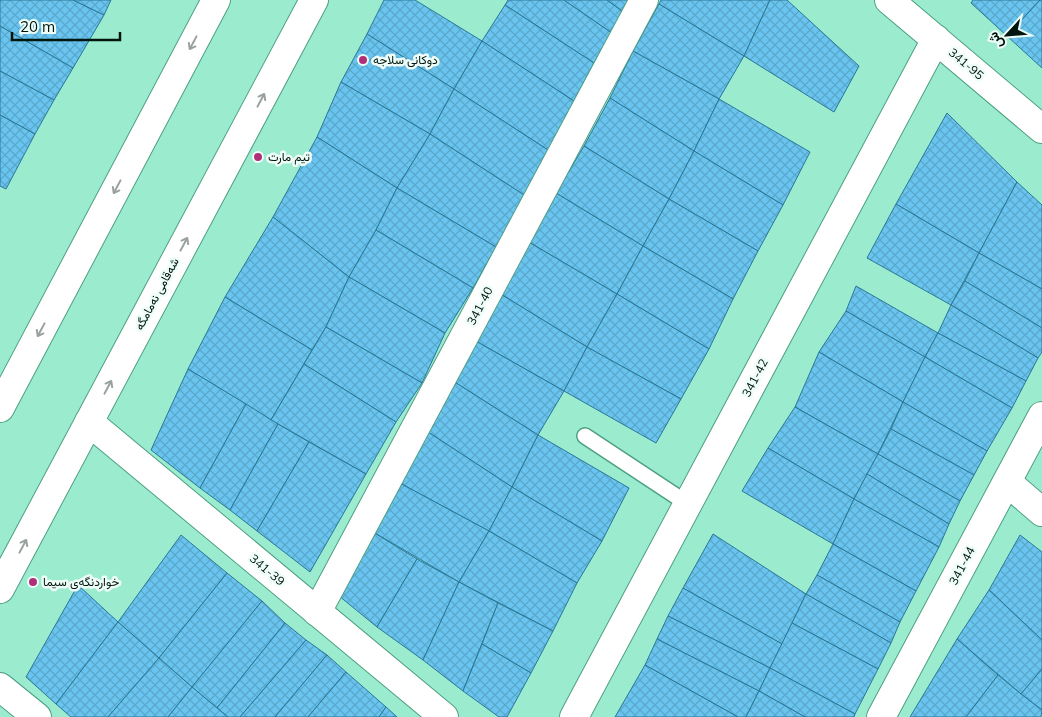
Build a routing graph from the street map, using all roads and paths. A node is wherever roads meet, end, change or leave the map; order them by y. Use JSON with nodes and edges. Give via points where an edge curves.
{"nodes":[{"id":1,"x":216,"y":0,"type":"edge"},
{"id":2,"x":314,"y":0,"type":"edge"},
{"id":3,"x":644,"y":0,"type":"edge"},
{"id":4,"x":889,"y":0,"type":"edge"},
{"id":5,"x":936,"y":40,"type":"junction"},
{"id":6,"x":1042,"y":129,"type":"edge"},
{"id":7,"x":0,"y":408,"type":"edge"},
{"id":8,"x":1042,"y":416,"type":"edge"},
{"id":9,"x":89,"y":422,"type":"junction"},
{"id":10,"x":585,"y":436,"type":"dead end"},
{"id":11,"x":1007,"y":482,"type":"junction"},
{"id":12,"x":688,"y":504,"type":"junction"},
{"id":13,"x":1042,"y":512,"type":"edge"},
{"id":14,"x":0,"y":589,"type":"edge"},
{"id":15,"x":317,"y":612,"type":"junction"},
{"id":16,"x":0,"y":687,"type":"edge"},
{"id":17,"x":37,"y":717,"type":"edge"},
{"id":18,"x":444,"y":717,"type":"edge"},
{"id":19,"x":574,"y":717,"type":"edge"},
{"id":20,"x":881,"y":717,"type":"edge"}],
"edges":[{"from":1,"to":7,"type":"street","one_way":true},
{"from":9,"to":2,"type":"street","name":"شەقامی نەمامگە","one_way":true},
{"from":3,"to":15,"type":"street","name":"341-40"},
{"from":4,"to":5,"type":"street","name":"341-95"},
{"from":5,"to":6,"type":"street","name":"341-95"},
{"from":5,"to":12,"type":"street","name":"341-42"},
{"from":8,"to":11,"type":"street","name":"341-44"},
{"from":14,"to":9,"type":"street","name":"شەقامی نەمامگە","one_way":true},
{"from":9,"to":15,"type":"street","name":"341-39"},
{"from":10,"to":12,"type":"lane"},
{"from":11,"to":13,"type":"street"},
{"from":11,"to":20,"type":"street","name":"341-44"},
{"from":12,"to":19,"type":"street","name":"341-42"},
{"from":15,"to":18,"type":"street","name":"341-39"},
{"from":16,"to":17,"type":"street"}]}
